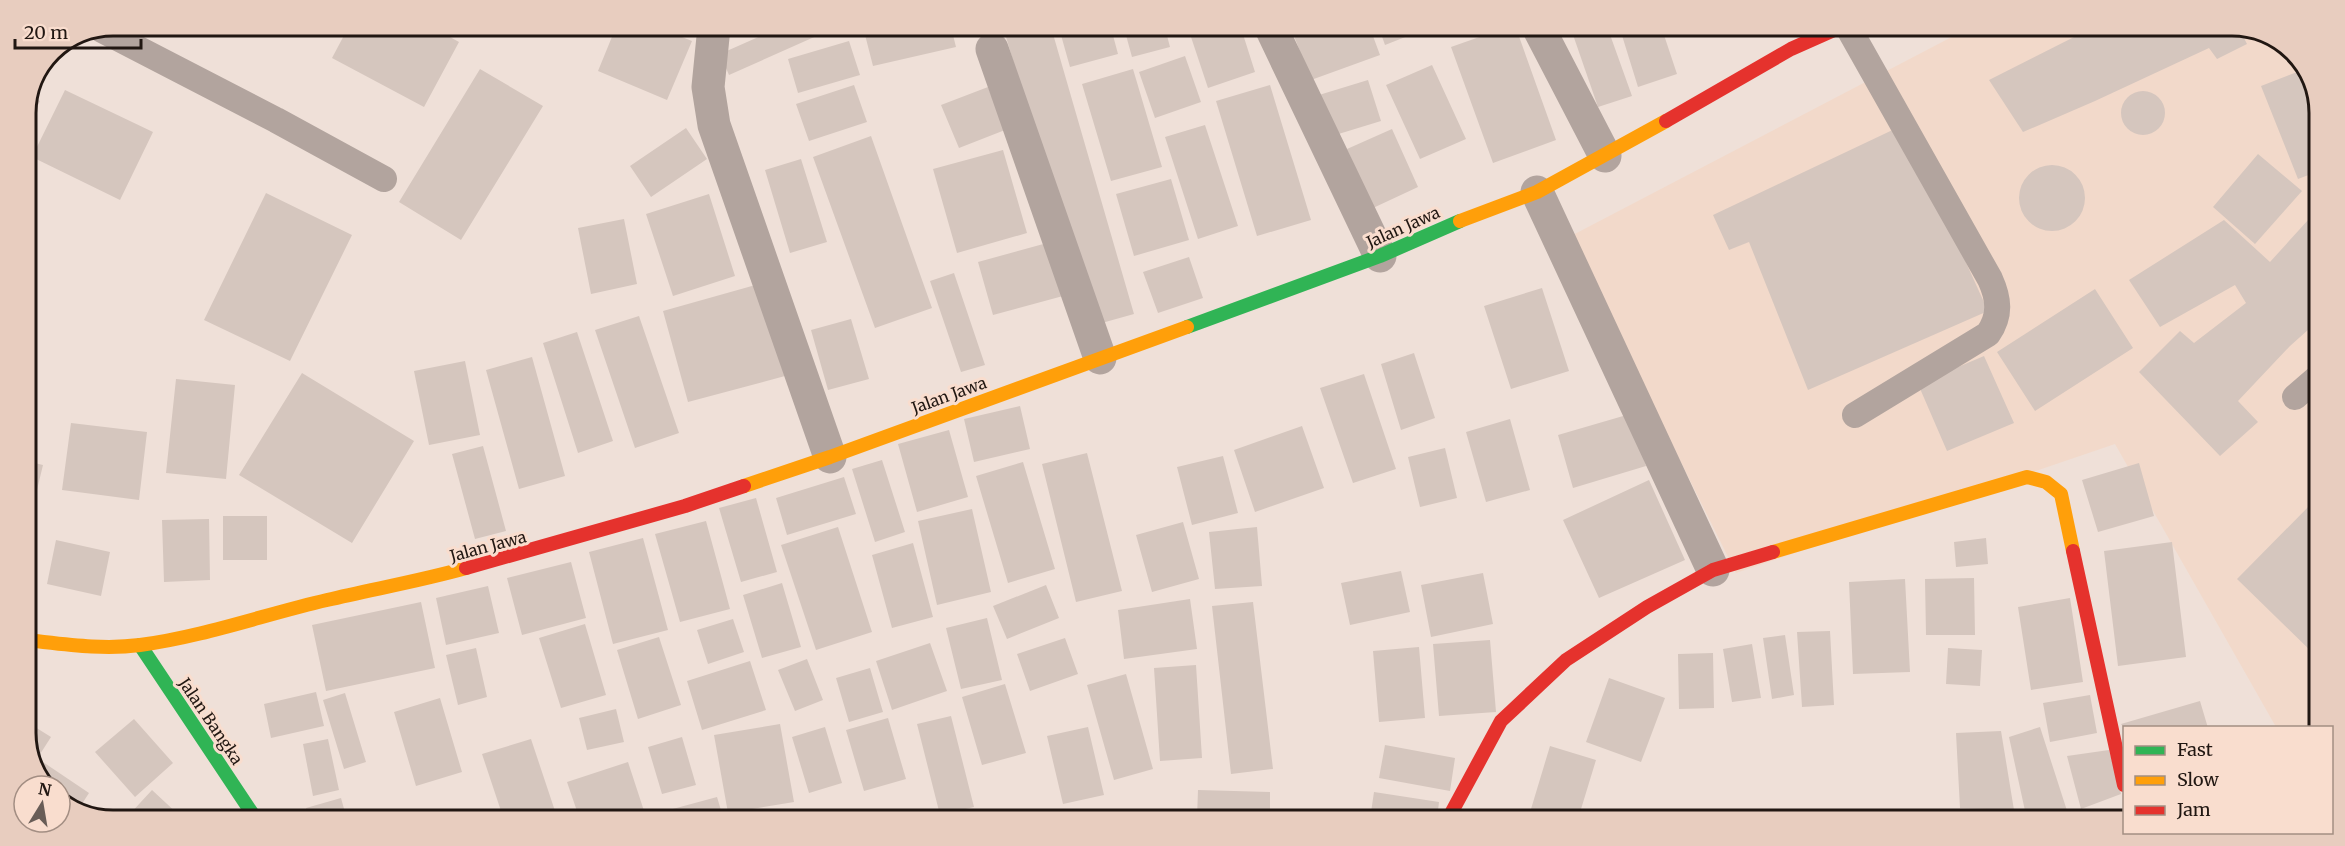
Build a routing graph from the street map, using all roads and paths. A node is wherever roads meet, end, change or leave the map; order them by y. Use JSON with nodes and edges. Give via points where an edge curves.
{"nodes":[{"id":1,"x":114,"y":36,"type":"edge"},
{"id":2,"x":713,"y":36,"type":"edge"},
{"id":3,"x":1275,"y":36,"type":"edge"},
{"id":4,"x":1543,"y":36,"type":"edge"},
{"id":5,"x":1820,"y":36,"type":"edge"},
{"id":6,"x":1853,"y":36,"type":"edge"},
{"id":7,"x":992,"y":49,"type":"dead end"},
{"id":8,"x":1605,"y":156,"type":"junction"},
{"id":9,"x":384,"y":179,"type":"dead end"},
{"id":10,"x":1537,"y":192,"type":"junction"},
{"id":11,"x":1380,"y":256,"type":"junction"},
{"id":12,"x":1101,"y":358,"type":"junction"},
{"id":13,"x":2309,"y":385,"type":"edge"},
{"id":14,"x":2295,"y":397,"type":"dead end"},
{"id":15,"x":1855,"y":415,"type":"dead end"},
{"id":16,"x":830,"y":457,"type":"junction"},
{"id":17,"x":1713,"y":570,"type":"junction"},
{"id":18,"x":36,"y":641,"type":"edge"},
{"id":19,"x":140,"y":645,"type":"junction"},
{"id":20,"x":2123,"y":780,"type":"edge"},
{"id":21,"x":250,"y":810,"type":"edge"},
{"id":22,"x":1453,"y":810,"type":"edge"}],
"edges":[{"from":1,"to":9,"type":"lane"},
{"from":2,"to":16,"type":"street","via":[[708,87],[714,125]]},
{"from":3,"to":11,"type":"street"},
{"from":4,"to":8,"type":"street"},
{"from":5,"to":8,"type":"street","name":"Jalan Jawa"},
{"from":6,"to":15,"type":"lane","via":[[1990,279],[1998,309],[1988,334]]},
{"from":7,"to":12,"type":"street"},
{"from":8,"to":10,"type":"street","name":"Jalan Jawa"},
{"from":10,"to":11,"type":"street","name":"Jalan Jawa"},
{"from":10,"to":17,"type":"street"},
{"from":11,"to":12,"type":"street","name":"Jalan Jawa"},
{"from":12,"to":16,"type":"street","name":"Jalan Jawa"},
{"from":13,"to":14,"type":"lane"},
{"from":16,"to":19,"type":"street","name":"Jalan Jawa","via":[[685,506],[457,572]]},
{"from":17,"to":20,"type":"street","via":[[2018,478],[2045,481],[2059,491],[2063,500]]},
{"from":17,"to":22,"type":"street","via":[[1566,660],[1501,720]]},
{"from":18,"to":19,"type":"street","name":"Jalan Jawa"},
{"from":19,"to":21,"type":"street","name":"Jalan Bangka"}]}
